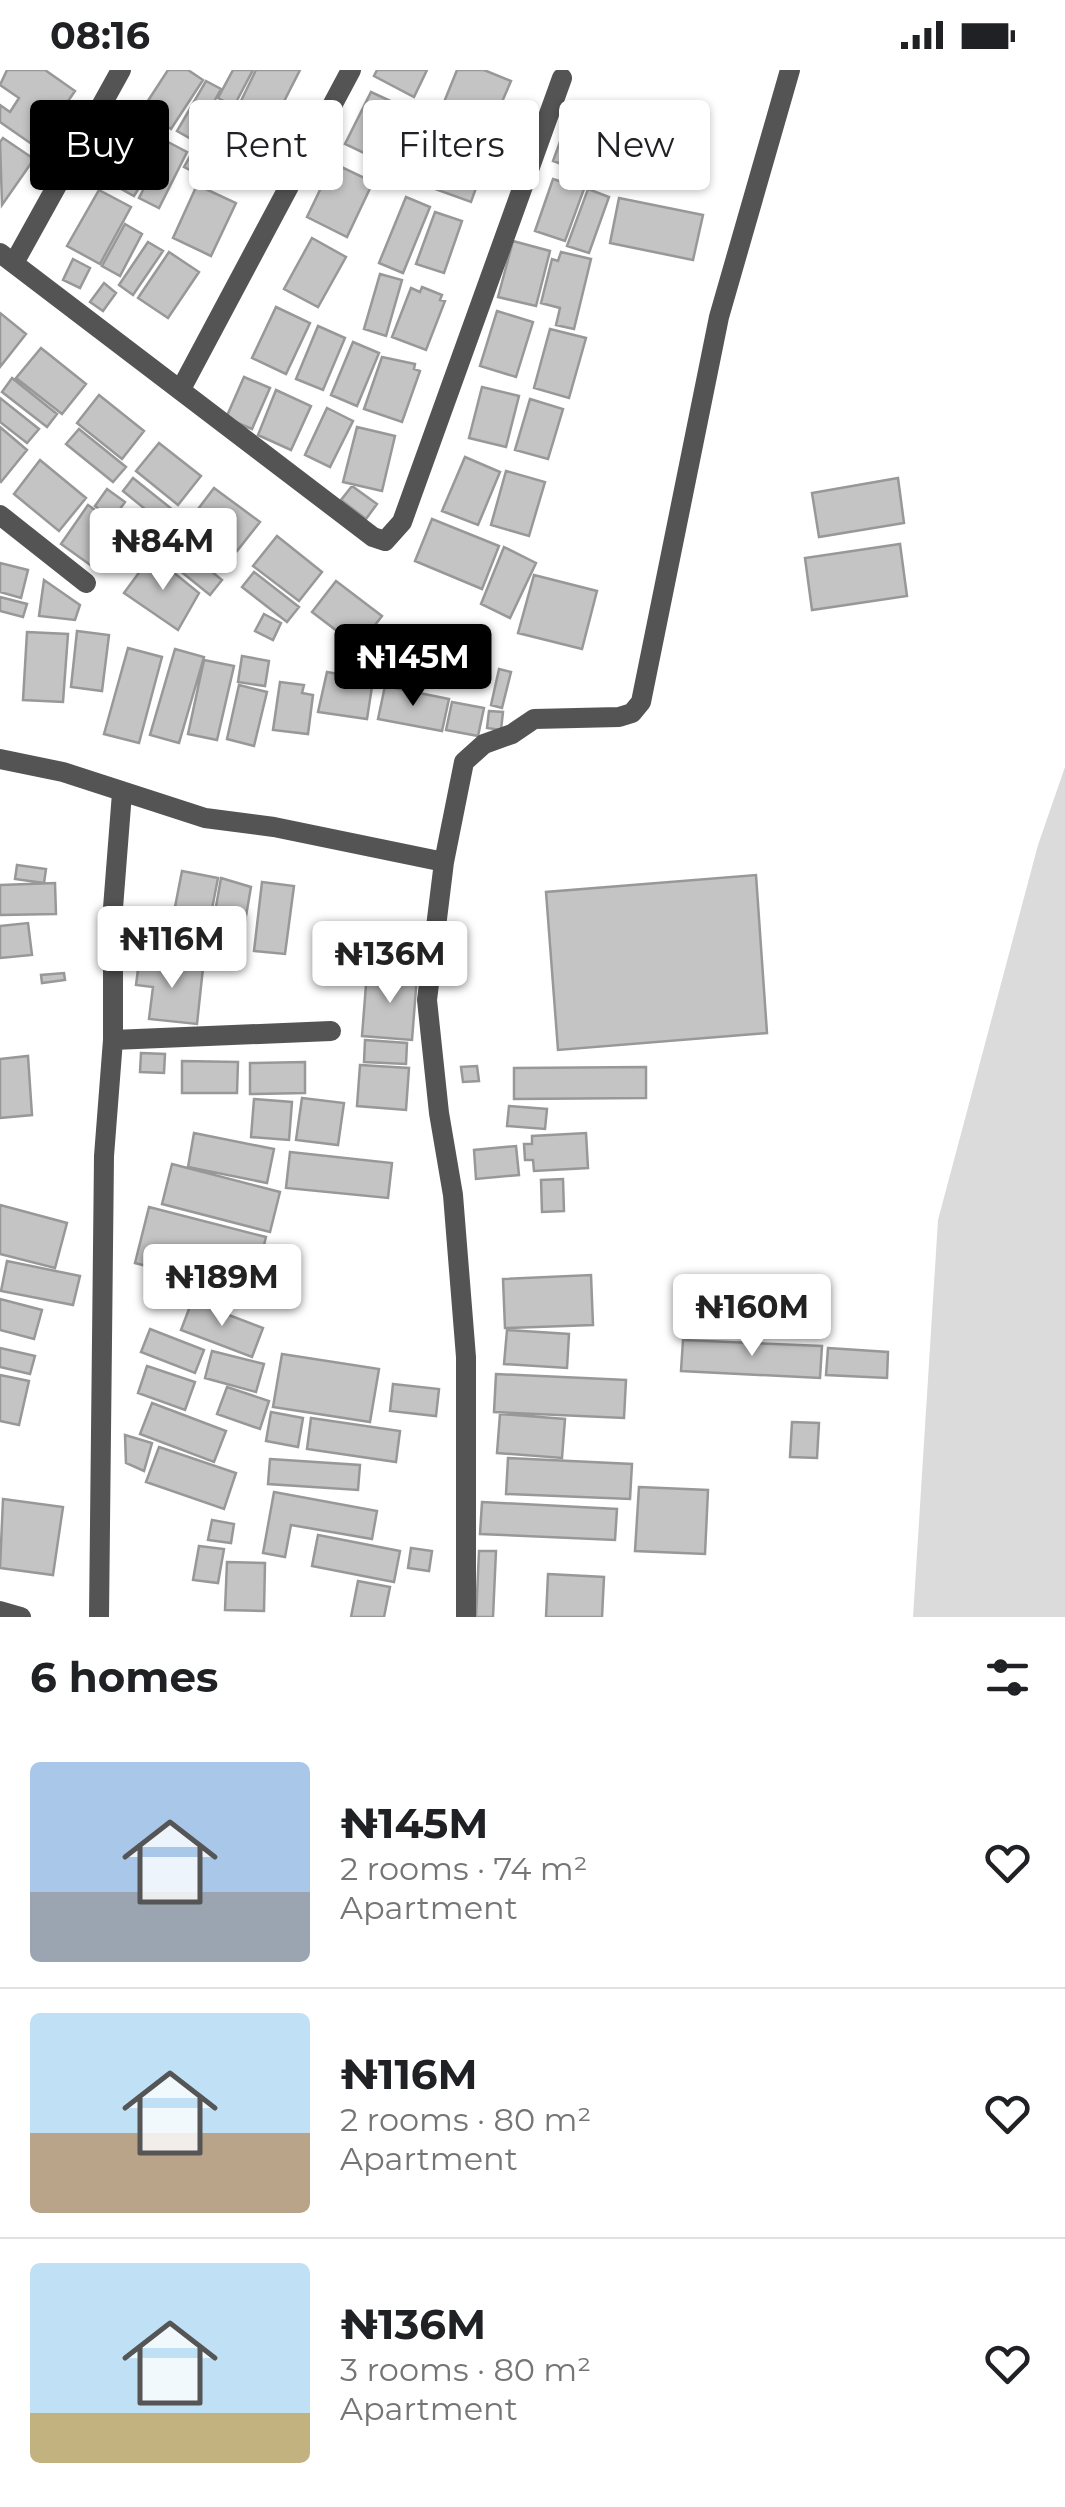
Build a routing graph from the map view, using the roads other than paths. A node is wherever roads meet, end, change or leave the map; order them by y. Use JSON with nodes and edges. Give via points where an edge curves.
{"nodes":[{"id":1,"x":121,"y":70,"type":"edge"},
{"id":2,"x":351,"y":70,"type":"edge"},
{"id":3,"x":790,"y":70,"type":"edge"},
{"id":4,"x":562,"y":78,"type":"dead end"},
{"id":5,"x":7,"y":258,"type":"edge"},
{"id":6,"x":180,"y":388,"type":"junction"},
{"id":7,"x":0,"y":515,"type":"edge"},
{"id":8,"x":86,"y":583,"type":"dead end"},
{"id":9,"x":0,"y":759,"type":"edge"},
{"id":10,"x":122,"y":793,"type":"junction"},
{"id":11,"x":444,"y":862,"type":"junction"},
{"id":12,"x":332,"y":1031,"type":"dead end"},
{"id":13,"x":113,"y":1040,"type":"junction"},
{"id":14,"x":0,"y":1611,"type":"edge"},
{"id":15,"x":22,"y":1617,"type":"edge"},
{"id":16,"x":99,"y":1617,"type":"edge"},
{"id":17,"x":466,"y":1617,"type":"edge"}],
"edges":[{"from":1,"to":5,"type":"street"},
{"from":2,"to":6,"type":"street"},
{"from":3,"to":11,"type":"street","via":[[719,317],[640,702],[619,717],[534,718],[484,744],[464,762]]},
{"from":4,"to":6,"type":"street","via":[[394,534],[385,541],[373,537]]},
{"from":5,"to":6,"type":"street"},
{"from":7,"to":8,"type":"street"},
{"from":9,"to":10,"type":"street"},
{"from":10,"to":11,"type":"street","via":[[205,818]]},
{"from":10,"to":13,"type":"street","via":[[110,982]]},
{"from":11,"to":17,"type":"street","via":[[427,1000],[466,1357]]},
{"from":12,"to":13,"type":"street"},
{"from":13,"to":16,"type":"street","via":[[104,1156]]},
{"from":14,"to":15,"type":"street"}]}
